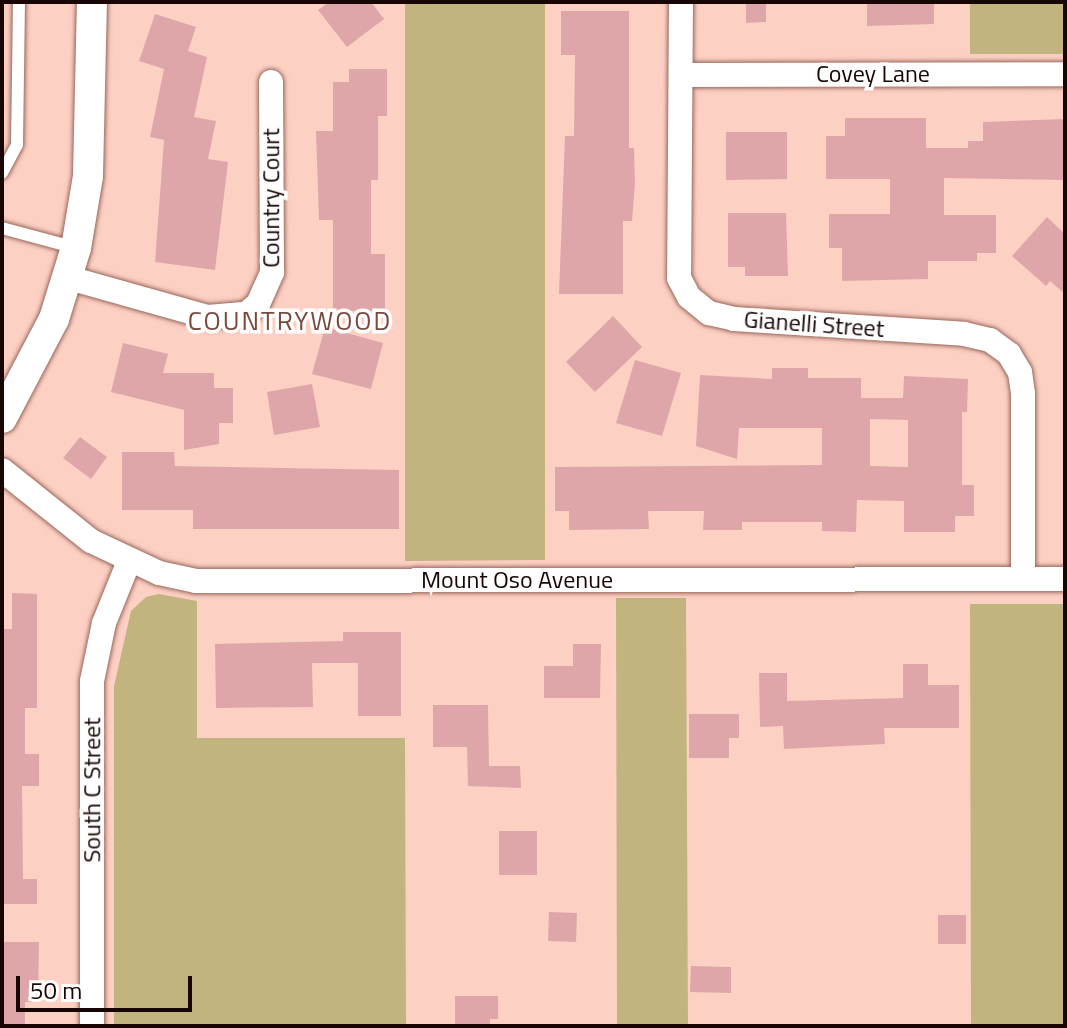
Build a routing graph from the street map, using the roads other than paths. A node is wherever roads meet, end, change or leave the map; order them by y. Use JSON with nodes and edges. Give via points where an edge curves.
{"nodes":[{"id":1,"x":19,"y":2,"type":"edge"},
{"id":2,"x":92,"y":2,"type":"edge"},
{"id":3,"x":681,"y":2,"type":"edge"},
{"id":4,"x":1065,"y":74,"type":"edge"},
{"id":5,"x":681,"y":75,"type":"junction"},
{"id":6,"x":271,"y":82,"type":"dead end"},
{"id":7,"x":2,"y":173,"type":"edge"},
{"id":8,"x":2,"y":228,"type":"edge"},
{"id":9,"x":76,"y":248,"type":"junction"},
{"id":10,"x":69,"y":278,"type":"junction"},
{"id":11,"x":2,"y":418,"type":"edge"},
{"id":12,"x":2,"y":470,"type":"edge"},
{"id":13,"x":129,"y":561,"type":"junction"},
{"id":14,"x":1023,"y":578,"type":"junction"},
{"id":15,"x":1065,"y":579,"type":"edge"},
{"id":16,"x":92,"y":1026,"type":"edge"}],
"edges":[{"from":1,"to":7,"type":"lane","via":[[17,145]]},
{"from":2,"to":9,"type":"street","via":[[88,176]]},
{"from":3,"to":5,"type":"street","name":"Gianelli Street"},
{"from":4,"to":5,"type":"street","name":"Covey Lane"},
{"from":5,"to":14,"type":"street","name":"Gianelli Street","via":[[679,278],[689,297],[709,313],[734,319],[964,334],[990,340],[1009,354],[1020,372],[1023,393]]},
{"from":6,"to":10,"type":"street","name":"Country Court","via":[[272,272],[258,304],[246,314],[208,317]]},
{"from":8,"to":9,"type":"lane"},
{"from":9,"to":10,"type":"street"},
{"from":10,"to":11,"type":"street","via":[[40,350]]},
{"from":12,"to":13,"type":"street","name":"Mount Oso Avenue","via":[[55,515]]},
{"from":13,"to":14,"type":"street","name":"Mount Oso Avenue","via":[[196,581],[235,583]]},
{"from":13,"to":16,"type":"street","name":"South C Street","via":[[104,623],[92,681]]},
{"from":14,"to":15,"type":"street","name":"Mount Oso Avenue"}]}
